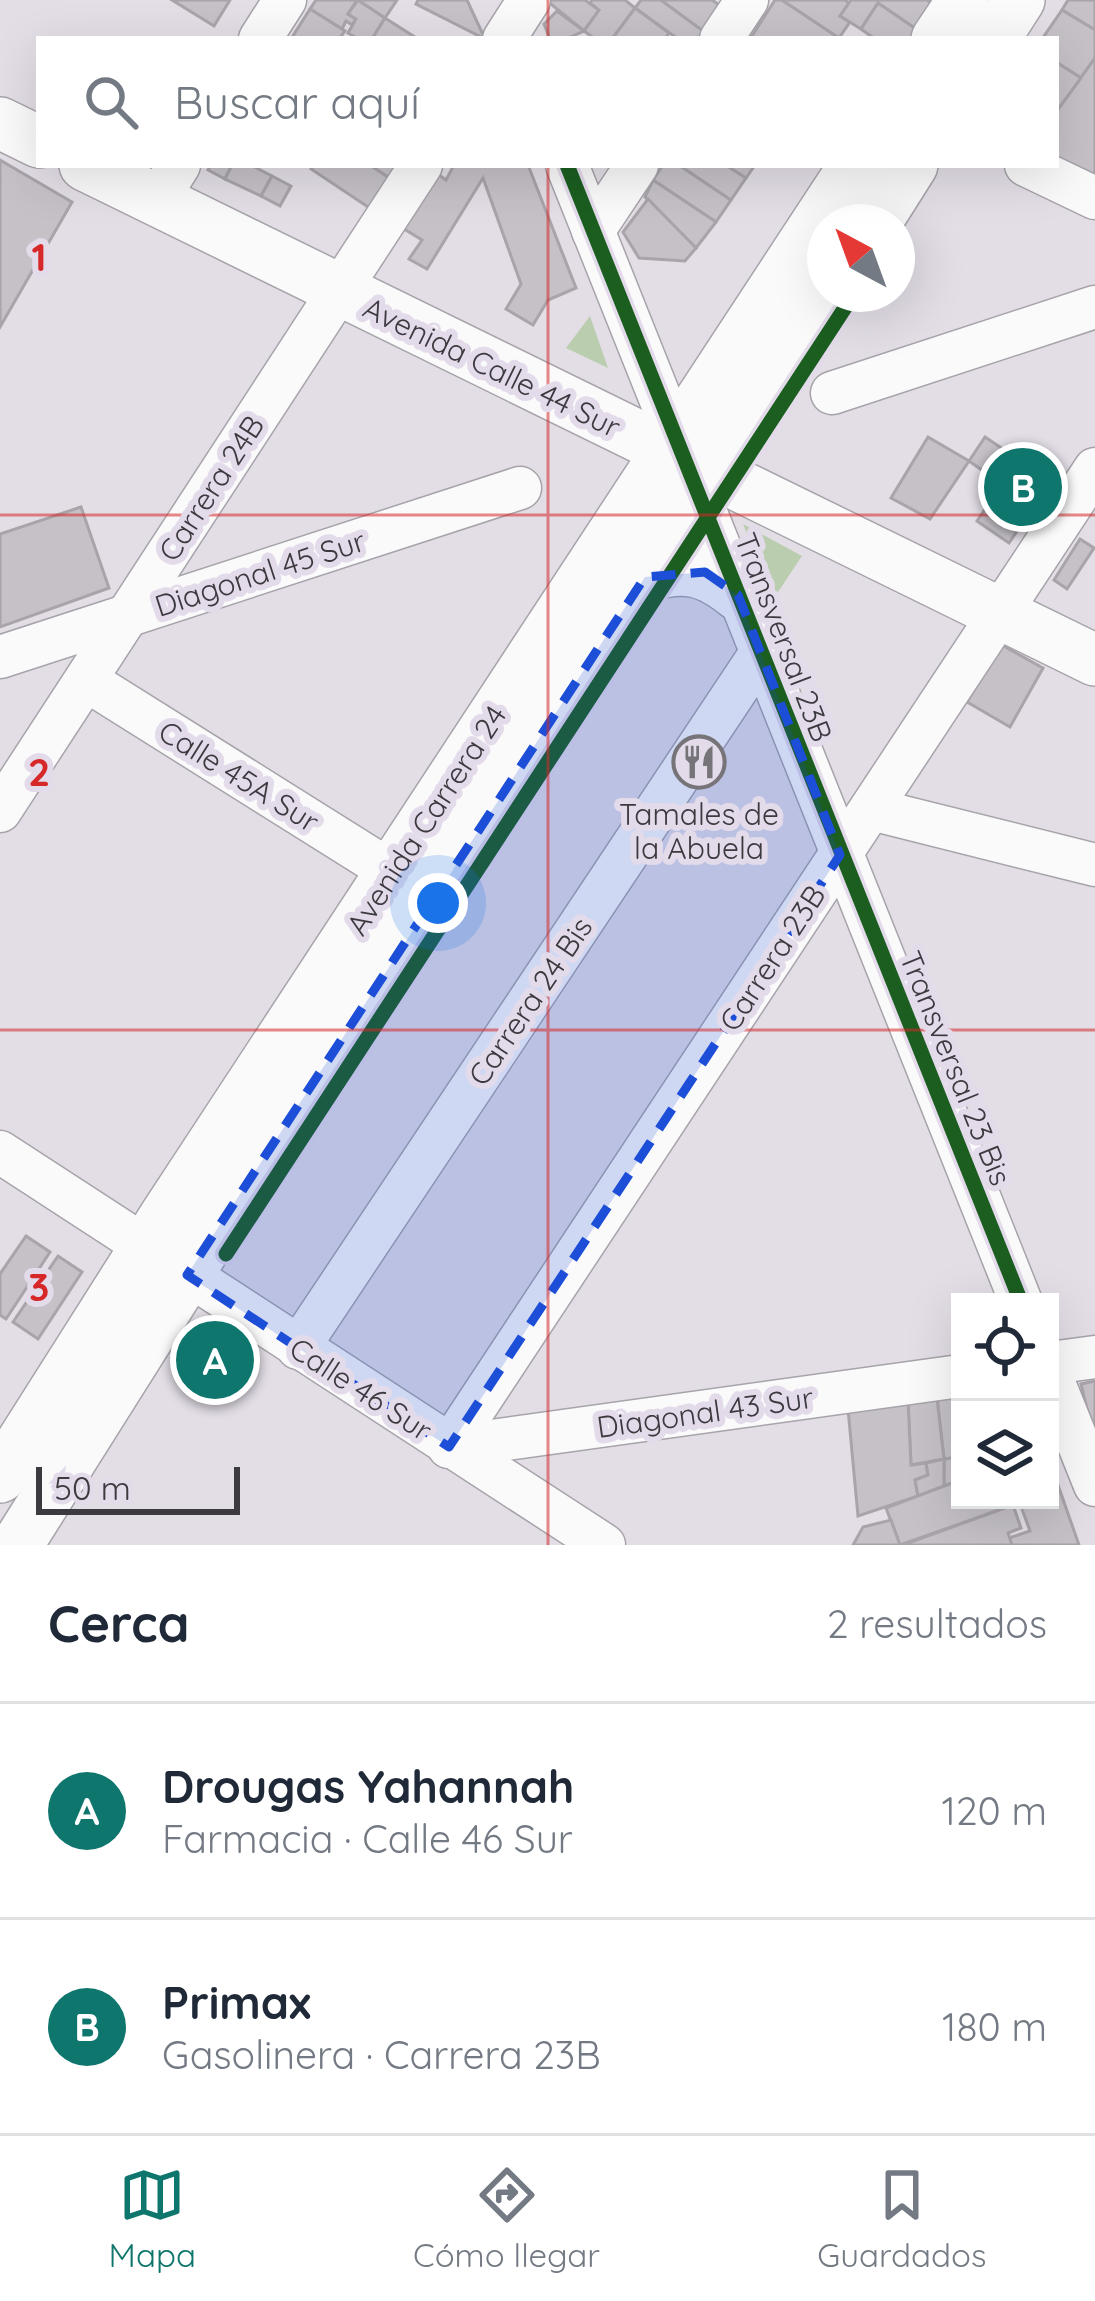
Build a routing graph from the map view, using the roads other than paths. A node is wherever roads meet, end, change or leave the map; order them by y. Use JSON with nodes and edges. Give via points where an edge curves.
{"nodes":[{"id":1,"x":285,"y":0,"type":"edge"},
{"id":2,"x":748,"y":0,"type":"edge"},
{"id":3,"x":963,"y":0,"type":"edge"},
{"id":4,"x":1019,"y":0,"type":"edge"},
{"id":5,"x":262,"y":36,"type":"edge"},
{"id":6,"x":724,"y":36,"type":"edge"},
{"id":7,"x":939,"y":36,"type":"edge"},
{"id":8,"x":996,"y":36,"type":"edge"},
{"id":9,"x":0,"y":89,"type":"edge"},
{"id":10,"x":36,"y":107,"type":"edge"},
{"id":11,"x":0,"y":123,"type":"edge"},
{"id":12,"x":36,"y":141,"type":"edge"},
{"id":13,"x":108,"y":168,"type":"edge"},
{"id":14,"x":419,"y":168,"type":"edge"},
{"id":15,"x":568,"y":168,"type":"edge"},
{"id":16,"x":636,"y":168,"type":"edge"},
{"id":17,"x":853,"y":168,"type":"edge"},
{"id":18,"x":910,"y":168,"type":"edge"},
{"id":19,"x":1032,"y":168,"type":"edge"},
{"id":20,"x":166,"y":176,"type":"edge"},
{"id":21,"x":1095,"y":198,"type":"edge"},
{"id":22,"x":887,"y":204,"type":"edge"},
{"id":23,"x":593,"y":231,"type":"junction"},
{"id":24,"x":348,"y":278,"type":"junction"},
{"id":25,"x":1095,"y":307,"type":"edge"},
{"id":26,"x":813,"y":312,"type":"edge"},
{"id":27,"x":832,"y":393,"type":"dead end"},
{"id":28,"x":690,"y":452,"type":"junction"},
{"id":29,"x":1095,"y":469,"type":"edge"},
{"id":30,"x":520,"y":488,"type":"dead end"},
{"id":31,"x":645,"y":577,"type":"junction"},
{"id":32,"x":738,"y":595,"type":"junction"},
{"id":33,"x":1008,"y":602,"type":"junction"},
{"id":34,"x":127,"y":616,"type":"junction"},
{"id":35,"x":1095,"y":623,"type":"edge"},
{"id":36,"x":761,"y":653,"type":"junction"},
{"id":37,"x":0,"y":657,"type":"edge"},
{"id":38,"x":1095,"y":660,"type":"edge"},
{"id":39,"x":86,"y":680,"type":"junction"},
{"id":40,"x":871,"y":809,"type":"junction"},
{"id":41,"x":0,"y":811,"type":"edge"},
{"id":42,"x":840,"y":855,"type":"junction"},
{"id":43,"x":1095,"y":865,"type":"edge"},
{"id":44,"x":392,"y":872,"type":"junction"},
{"id":45,"x":0,"y":1152,"type":"edge"},
{"id":46,"x":166,"y":1261,"type":"junction"},
{"id":47,"x":1017,"y":1293,"type":"edge"},
{"id":48,"x":298,"y":1348,"type":"junction"},
{"id":49,"x":1095,"y":1357,"type":"edge"},
{"id":50,"x":1059,"y":1362,"type":"edge"},
{"id":51,"x":951,"y":1377,"type":"edge"},
{"id":52,"x":1059,"y":1395,"type":"edge"},
{"id":53,"x":449,"y":1447,"type":"junction"},
{"id":54,"x":0,"y":1477,"type":"edge"},
{"id":55,"x":1095,"y":1485,"type":"edge"},
{"id":56,"x":17,"y":1545,"type":"edge"},
{"id":57,"x":604,"y":1545,"type":"edge"}],
"edges":[{"from":1,"to":5,"type":"street"},
{"from":2,"to":6,"type":"street"},
{"from":3,"to":7,"type":"main road"},
{"from":4,"to":8,"type":"main road"},
{"from":9,"to":10,"type":"main road"},
{"from":11,"to":12,"type":"main road"},
{"from":13,"to":20,"type":"main road","name":"Avenida Calle 44 Sur"},
{"from":14,"to":24,"type":"street","name":"Carrera 24B"},
{"from":15,"to":23,"type":"street","name":"Transversal 23B"},
{"from":16,"to":23,"type":"street"},
{"from":17,"to":28,"type":"main road","name":"Avenida Carrera 24"},
{"from":18,"to":22,"type":"main road"},
{"from":19,"to":21,"type":"street"},
{"from":20,"to":24,"type":"main road","name":"Avenida Calle 44 Sur"},
{"from":23,"to":28,"type":"street","name":"Transversal 23B"},
{"from":24,"to":28,"type":"main road","name":"Avenida Calle 44 Sur"},
{"from":24,"to":34,"type":"street","name":"Carrera 24B"},
{"from":25,"to":27,"type":"street"},
{"from":26,"to":28,"type":"main road","name":"Avenida Carrera 24"},
{"from":28,"to":31,"type":"main road","name":"Avenida Carrera 24"},
{"from":28,"to":32,"type":"street","name":"Transversal 23B"},
{"from":28,"to":33,"type":"main road","name":"Avenida Calle 44 Sur"},
{"from":28,"to":44,"type":"main road","name":"Avenida Carrera 24"},
{"from":29,"to":33,"type":"street","name":"Carrera 23B"},
{"from":30,"to":34,"type":"street","name":"Diagonal 45 Sur"},
{"from":31,"to":32,"type":"main road","via":[[688,567]]},
{"from":31,"to":46,"type":"main road","name":"Avenida Carrera 24"},
{"from":32,"to":36,"type":"street","name":"Transversal 23B"},
{"from":33,"to":35,"type":"main road","name":"Avenida Calle 44 Sur"},
{"from":33,"to":38,"type":"main road","name":"Avenida Calle 44 Sur"},
{"from":33,"to":40,"type":"street","name":"Carrera 23B"},
{"from":34,"to":37,"type":"street","name":"Diagonal 45 Sur"},
{"from":34,"to":39,"type":"street","name":"Carrera 24B"},
{"from":36,"to":42,"type":"street","name":"Transversal 23B"},
{"from":36,"to":48,"type":"street","name":"Carrera 24 Bis"},
{"from":39,"to":41,"type":"street","name":"Carrera 24B"},
{"from":39,"to":44,"type":"street","name":"Calle 45A Sur"},
{"from":40,"to":42,"type":"street","name":"Carrera 23B"},
{"from":40,"to":43,"type":"street"},
{"from":42,"to":47,"type":"street","name":"Transversal 23 Bis"},
{"from":42,"to":53,"type":"street","name":"Carrera 23B"},
{"from":44,"to":46,"type":"main road","name":"Avenida Carrera 24"},
{"from":45,"to":46,"type":"street","name":"Calle 46 Sur"},
{"from":46,"to":48,"type":"street","name":"Calle 46 Sur"},
{"from":46,"to":54,"type":"main road","name":"Avenida Carrera 24"},
{"from":46,"to":56,"type":"main road","name":"Avenida Carrera 24"},
{"from":48,"to":53,"type":"street","name":"Calle 46 Sur"},
{"from":49,"to":50,"type":"street"},
{"from":51,"to":53,"type":"street","name":"Diagonal 43 Sur"},
{"from":52,"to":55,"type":"street"},
{"from":53,"to":57,"type":"street","name":"Calle 46 Sur"}]}
